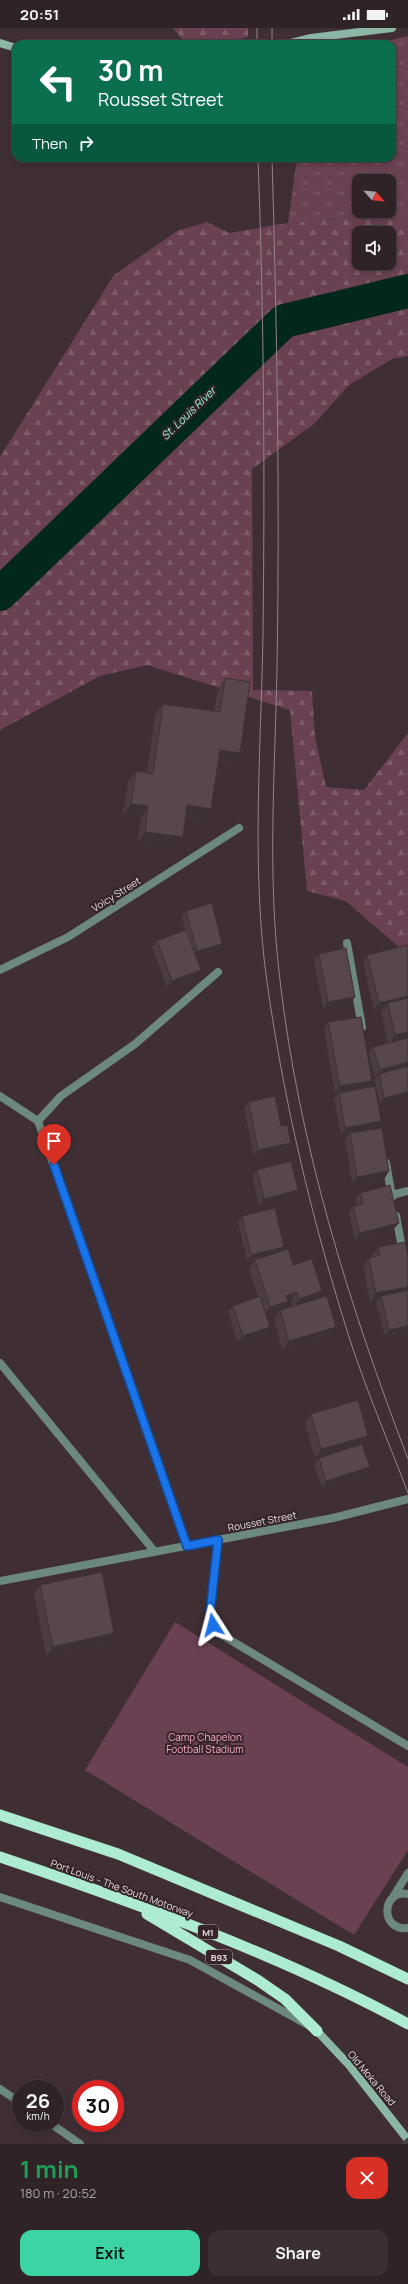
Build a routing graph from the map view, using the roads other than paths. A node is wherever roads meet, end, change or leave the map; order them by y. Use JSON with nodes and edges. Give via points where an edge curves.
{"nodes":[{"id":1,"x":392,"y":28,"type":"edge"},
{"id":2,"x":303,"y":40,"type":"edge"},
{"id":3,"x":0,"y":43,"type":"edge"},
{"id":4,"x":12,"y":47,"type":"edge"},
{"id":5,"x":239,"y":828,"type":"dead end"},
{"id":6,"x":347,"y":943,"type":"dead end"},
{"id":7,"x":0,"y":970,"type":"edge"},
{"id":8,"x":218,"y":972,"type":"dead end"},
{"id":9,"x":364,"y":1038,"type":"edge"},
{"id":10,"x":0,"y":1096,"type":"edge"},
{"id":11,"x":38,"y":1121,"type":"junction"},
{"id":12,"x":385,"y":1156,"type":"edge"},
{"id":13,"x":408,"y":1191,"type":"edge"},
{"id":14,"x":393,"y":1203,"type":"junction"},
{"id":15,"x":405,"y":1265,"type":"edge"},
{"id":16,"x":0,"y":1363,"type":"edge"},
{"id":17,"x":408,"y":1498,"type":"edge"},
{"id":18,"x":218,"y":1540,"type":"junction"},
{"id":19,"x":187,"y":1546,"type":"junction"},
{"id":20,"x":155,"y":1552,"type":"junction"},
{"id":21,"x":0,"y":1581,"type":"edge"},
{"id":22,"x":408,"y":1746,"type":"edge"},
{"id":23,"x":0,"y":1815,"type":"edge"},
{"id":24,"x":0,"y":1857,"type":"edge"},
{"id":25,"x":408,"y":1873,"type":"edge"},
{"id":26,"x":408,"y":1894,"type":"edge"},
{"id":27,"x":112,"y":1895,"type":"junction"},
{"id":28,"x":0,"y":1897,"type":"edge"},
{"id":29,"x":393,"y":1897,"type":"junction"},
{"id":30,"x":408,"y":1929,"type":"edge"},
{"id":31,"x":408,"y":1979,"type":"edge"},
{"id":32,"x":408,"y":2024,"type":"edge"},
{"id":33,"x":317,"y":2031,"type":"junction"},
{"id":34,"x":0,"y":2089,"type":"edge"},
{"id":35,"x":12,"y":2097,"type":"edge"},
{"id":36,"x":63,"y":2132,"type":"edge"},
{"id":37,"x":408,"y":2140,"type":"edge"},
{"id":38,"x":80,"y":2144,"type":"edge"}],
"edges":[{"from":1,"to":2,"type":"main road"},
{"from":3,"to":4,"type":"main road"},
{"from":5,"to":7,"type":"street","name":"Volcy Street","via":[[68,937]]},
{"from":6,"to":9,"type":"street"},
{"from":8,"to":11,"type":"street","via":[[135,1044],[61,1096]]},
{"from":10,"to":11,"type":"street"},
{"from":11,"to":19,"type":"street"},
{"from":12,"to":14,"type":"street"},
{"from":13,"to":14,"type":"street"},
{"from":14,"to":15,"type":"street"},
{"from":16,"to":20,"type":"street"},
{"from":17,"to":18,"type":"street","name":"Rousset Street","via":[[333,1518]]},
{"from":18,"to":19,"type":"street","name":"Rousset Street"},
{"from":18,"to":22,"type":"street","via":[[210,1613],[213,1625],[222,1635]]},
{"from":19,"to":20,"type":"street","name":"Rousset Street"},
{"from":20,"to":21,"type":"street","name":"Rousset Street"},
{"from":23,"to":31,"type":"highway","via":[[118,1854],[339,1946]]},
{"from":24,"to":27,"type":"highway","name":"Port Louis – The South Motorway","number":"M1"},
{"from":25,"to":29,"type":"street"},
{"from":26,"to":29,"type":"street"},
{"from":27,"to":32,"type":"highway","name":"Port Louis – The South Motorway","number":"M1","via":[[352,1994]]},
{"from":27,"to":33,"type":"highway","number":"B93","via":[[285,1999]]},
{"from":28,"to":33,"type":"street","via":[[190,1960]]},
{"from":29,"to":30,"type":"street","via":[[387,1906],[388,1918],[395,1927]]},
{"from":33,"to":37,"type":"main road","name":"Old Moka Road","number":"B93","via":[[349,2065]]},
{"from":34,"to":35,"type":"street"},
{"from":36,"to":38,"type":"street"}]}
